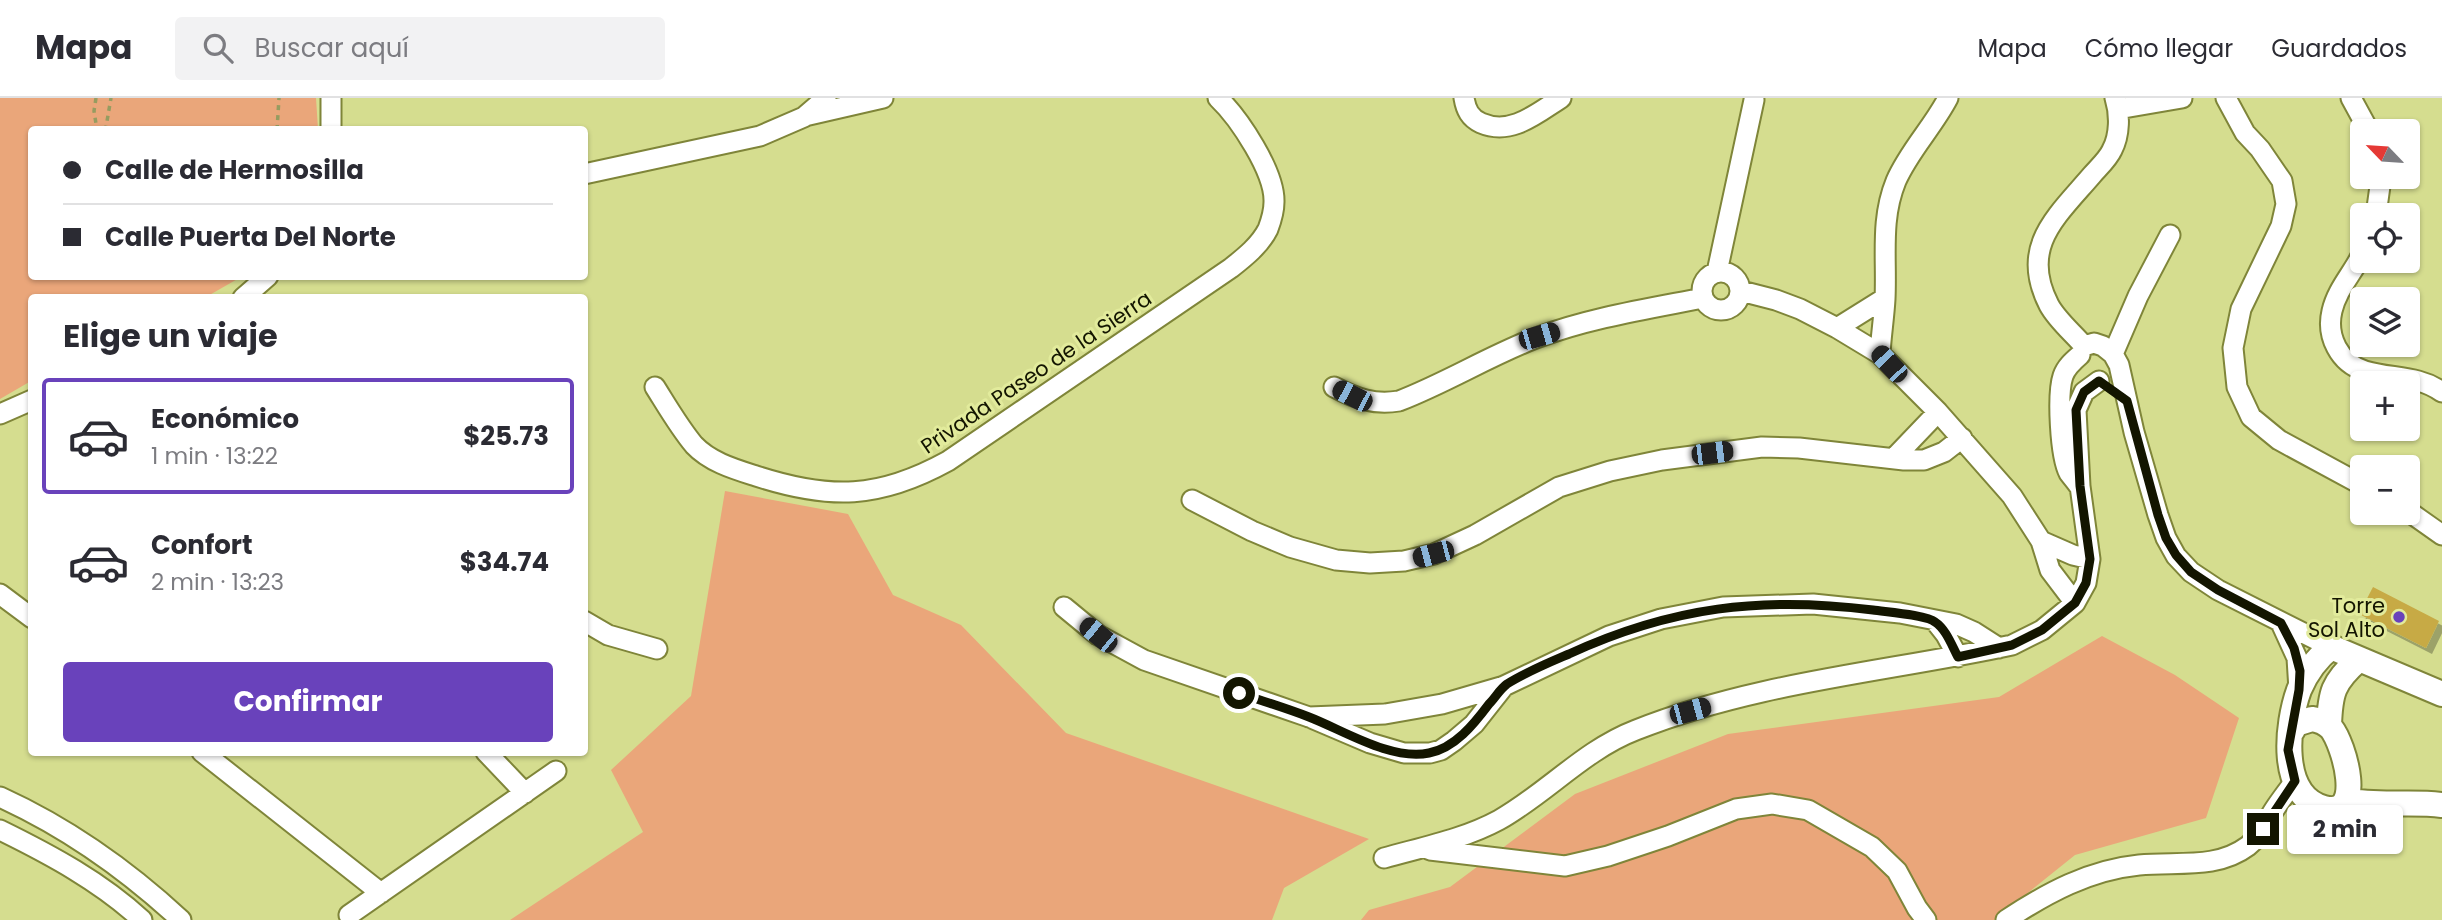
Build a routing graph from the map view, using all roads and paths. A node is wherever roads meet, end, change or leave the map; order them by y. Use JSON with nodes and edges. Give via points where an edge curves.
{"nodes":[{"id":1,"x":96,"y":98,"type":"edge"},
{"id":2,"x":111,"y":98,"type":"edge"},
{"id":3,"x":279,"y":98,"type":"edge"},
{"id":4,"x":331,"y":98,"type":"edge"},
{"id":5,"x":826,"y":98,"type":"edge"},
{"id":6,"x":883,"y":98,"type":"edge"},
{"id":7,"x":1218,"y":98,"type":"edge"},
{"id":8,"x":1560,"y":98,"type":"edge"},
{"id":9,"x":1948,"y":98,"type":"edge"},
{"id":10,"x":2182,"y":98,"type":"edge"},
{"id":11,"x":2225,"y":98,"type":"edge"},
{"id":12,"x":2351,"y":98,"type":"edge"},
{"id":13,"x":1754,"y":100,"type":"dead end"},
{"id":14,"x":2117,"y":104,"type":"edge"},
{"id":15,"x":1465,"y":105,"type":"edge"},
{"id":16,"x":804,"y":117,"type":"junction"},
{"id":17,"x":2362,"y":119,"type":"edge"},
{"id":18,"x":96,"y":126,"type":"edge"},
{"id":19,"x":106,"y":126,"type":"edge"},
{"id":20,"x":277,"y":126,"type":"edge"},
{"id":21,"x":331,"y":126,"type":"edge"},
{"id":22,"x":588,"y":173,"type":"edge"},
{"id":23,"x":2170,"y":235,"type":"dead end"},
{"id":24,"x":1717,"y":272,"type":"junction"},
{"id":25,"x":2350,"y":273,"type":"edge"},
{"id":26,"x":263,"y":280,"type":"edge"},
{"id":27,"x":1741,"y":292,"type":"junction"},
{"id":28,"x":248,"y":294,"type":"edge"},
{"id":29,"x":1703,"y":298,"type":"junction"},
{"id":30,"x":1885,"y":298,"type":"junction"},
{"id":31,"x":1838,"y":328,"type":"junction"},
{"id":32,"x":2082,"y":350,"type":"junction"},
{"id":33,"x":1880,"y":354,"type":"junction"},
{"id":34,"x":2113,"y":354,"type":"junction"},
{"id":35,"x":2099,"y":381,"type":"junction"},
{"id":36,"x":655,"y":387,"type":"dead end"},
{"id":37,"x":1335,"y":387,"type":"dead end"},
{"id":38,"x":2442,"y":392,"type":"edge"},
{"id":39,"x":2127,"y":401,"type":"junction"},
{"id":40,"x":28,"y":402,"type":"edge"},
{"id":41,"x":1938,"y":412,"type":"junction"},
{"id":42,"x":0,"y":414,"type":"edge"},
{"id":43,"x":1962,"y":438,"type":"junction"},
{"id":44,"x":1894,"y":458,"type":"junction"},
{"id":45,"x":2350,"y":478,"type":"edge"},
{"id":46,"x":2080,"y":486,"type":"junction"},
{"id":47,"x":1192,"y":499,"type":"dead end"},
{"id":48,"x":2420,"y":519,"type":"edge"},
{"id":49,"x":2442,"y":535,"type":"edge"},
{"id":50,"x":2041,"y":541,"type":"junction"},
{"id":51,"x":2090,"y":559,"type":"junction"},
{"id":52,"x":0,"y":594,"type":"edge"},
{"id":53,"x":2075,"y":603,"type":"junction"},
{"id":54,"x":1064,"y":607,"type":"dead end"},
{"id":55,"x":28,"y":615,"type":"edge"},
{"id":56,"x":1935,"y":621,"type":"junction"},
{"id":57,"x":588,"y":623,"type":"edge"},
{"id":58,"x":2281,"y":623,"type":"junction"},
{"id":59,"x":2331,"y":647,"type":"junction"},
{"id":60,"x":1999,"y":648,"type":"junction"},
{"id":61,"x":657,"y":649,"type":"dead end"},
{"id":62,"x":1958,"y":657,"type":"junction"},
{"id":63,"x":2358,"y":660,"type":"junction"},
{"id":64,"x":1504,"y":686,"type":"junction"},
{"id":65,"x":2299,"y":690,"type":"junction"},
{"id":66,"x":2442,"y":694,"type":"edge"},
{"id":67,"x":1309,"y":717,"type":"junction"},
{"id":68,"x":2329,"y":726,"type":"junction"},
{"id":69,"x":2292,"y":731,"type":"junction"},
{"id":70,"x":207,"y":756,"type":"edge"},
{"id":71,"x":490,"y":756,"type":"edge"},
{"id":72,"x":556,"y":771,"type":"dead end"},
{"id":73,"x":2295,"y":781,"type":"junction"},
{"id":74,"x":525,"y":793,"type":"junction"},
{"id":75,"x":0,"y":797,"type":"edge"},
{"id":76,"x":2346,"y":800,"type":"junction"},
{"id":77,"x":2442,"y":805,"type":"edge"},
{"id":78,"x":1,"y":832,"type":"edge"},
{"id":79,"x":1418,"y":849,"type":"junction"},
{"id":80,"x":1384,"y":858,"type":"dead end"},
{"id":81,"x":381,"y":893,"type":"junction"},
{"id":82,"x":349,"y":915,"type":"dead end"},
{"id":83,"x":142,"y":920,"type":"edge"},
{"id":84,"x":181,"y":920,"type":"edge"},
{"id":85,"x":1926,"y":920,"type":"edge"},
{"id":86,"x":2006,"y":920,"type":"edge"}],
"edges":[{"from":1,"to":18,"type":"path"},
{"from":2,"to":19,"type":"path"},
{"from":3,"to":20,"type":"path"},
{"from":4,"to":21,"type":"street"},
{"from":5,"to":16,"type":"street"},
{"from":6,"to":16,"type":"street"},
{"from":7,"to":36,"type":"street","name":"Privada Paseo de la Sierra","via":[[1253,144],[1274,200],[1267,230],[1251,253],[921,476],[850,494],[814,491],[734,469],[695,446]]},
{"from":8,"to":15,"type":"street","via":[[1507,128],[1476,121]]},
{"from":9,"to":30,"type":"street","via":[[1897,179],[1888,206]]},
{"from":10,"to":14,"type":"street"},
{"from":11,"to":45,"type":"street","via":[[2282,181],[2286,204],[2281,226],[2241,309],[2233,348],[2237,387],[2251,417],[2279,440]]},
{"from":12,"to":17,"type":"street"},
{"from":13,"to":24,"type":"street"},
{"from":14,"to":32,"type":"street","via":[[2118,128],[2112,150],[2051,223],[2040,245],[2038,279],[2050,308]]},
{"from":16,"to":22,"type":"street","via":[[760,136]]},
{"from":23,"to":34,"type":"street"},
{"from":24,"to":27,"type":"street","via":[[1737,279]]},
{"from":24,"to":29,"type":"street","via":[[1703,285]]},
{"from":25,"to":38,"type":"street","via":[[2332,311],[2330,331],[2346,360],[2362,370],[2431,383]]},
{"from":26,"to":28,"type":"street"},
{"from":27,"to":29,"type":"street","via":[[1737,303],[1725,310],[1712,308]]},
{"from":27,"to":31,"type":"street","via":[[1776,300]]},
{"from":29,"to":37,"type":"street","via":[[1539,336],[1399,401],[1374,403]]},
{"from":30,"to":31,"type":"street"},
{"from":30,"to":33,"type":"street"},
{"from":31,"to":33,"type":"street"},
{"from":32,"to":34,"type":"street","via":[[2094,343]]},
{"from":32,"to":35,"type":"street","via":[[2081,364]]},
{"from":32,"to":46,"type":"street","via":[[2064,374],[2060,397],[2068,472]]},
{"from":33,"to":41,"type":"street"},
{"from":34,"to":39,"type":"street"},
{"from":35,"to":39,"type":"street"},
{"from":35,"to":46,"type":"street","via":[[2084,392],[2076,410]]},
{"from":39,"to":58,"type":"street","via":[[2158,515],[2176,555],[2218,590]]},
{"from":40,"to":42,"type":"street"},
{"from":41,"to":43,"type":"street"},
{"from":41,"to":44,"type":"street"},
{"from":43,"to":44,"type":"street","via":[[1924,460]]},
{"from":43,"to":50,"type":"street","via":[[2012,496]]},
{"from":44,"to":47,"type":"street","via":[[1762,447],[1662,460],[1559,487],[1433,554],[1370,563],[1336,560],[1290,547]]},
{"from":46,"to":51,"type":"street"},
{"from":48,"to":49,"type":"street"},
{"from":50,"to":51,"type":"street"},
{"from":50,"to":53,"type":"street","via":[[2050,570]]},
{"from":51,"to":53,"type":"street","via":[[2086,583]]},
{"from":52,"to":55,"type":"street"},
{"from":53,"to":60,"type":"street","via":[[2042,630]]},
{"from":54,"to":67,"type":"street","via":[[1098,635],[1144,660]]},
{"from":56,"to":60,"type":"street","via":[[1974,632]]},
{"from":56,"to":62,"type":"street"},
{"from":56,"to":64,"type":"street","via":[[1813,604],[1723,607],[1661,619],[1609,636]]},
{"from":57,"to":61,"type":"street","via":[[608,635]]},
{"from":58,"to":59,"type":"street"},
{"from":58,"to":65,"type":"street","via":[[2297,658]]},
{"from":59,"to":63,"type":"street"},
{"from":59,"to":65,"type":"street"},
{"from":60,"to":62,"type":"street"},
{"from":62,"to":79,"type":"street","via":[[1756,693],[1636,730],[1583,758],[1499,820],[1463,837]]},
{"from":63,"to":66,"type":"street"},
{"from":63,"to":68,"type":"street","via":[[2335,684],[2329,699]]},
{"from":64,"to":67,"type":"street","via":[[1415,710]]},
{"from":64,"to":67,"type":"street","via":[[1454,741],[1441,750],[1418,755],[1390,750]]},
{"from":65,"to":69,"type":"street"},
{"from":68,"to":69,"type":"street","via":[[2312,719],[2296,724]]},
{"from":68,"to":76,"type":"street","via":[[2348,776]]},
{"from":69,"to":73,"type":"street","via":[[2288,750]]},
{"from":70,"to":81,"type":"street"},
{"from":71,"to":74,"type":"street"},
{"from":72,"to":74,"type":"street"},
{"from":73,"to":76,"type":"street","via":[[2320,807],[2335,809]]},
{"from":73,"to":86,"type":"street","via":[[2249,845],[2227,858],[2139,864],[2101,872],[2067,884]]},
{"from":74,"to":81,"type":"street"},
{"from":75,"to":84,"type":"street","via":[[96,849]]},
{"from":76,"to":77,"type":"street","via":[[2367,805]]},
{"from":78,"to":83,"type":"street","via":[[59,860],[119,899]]},
{"from":79,"to":80,"type":"street"},
{"from":79,"to":85,"type":"street","via":[[1564,866],[1608,856],[1736,809],[1772,804],[1808,810],[1871,848],[1897,872]]},
{"from":81,"to":82,"type":"street"}]}
